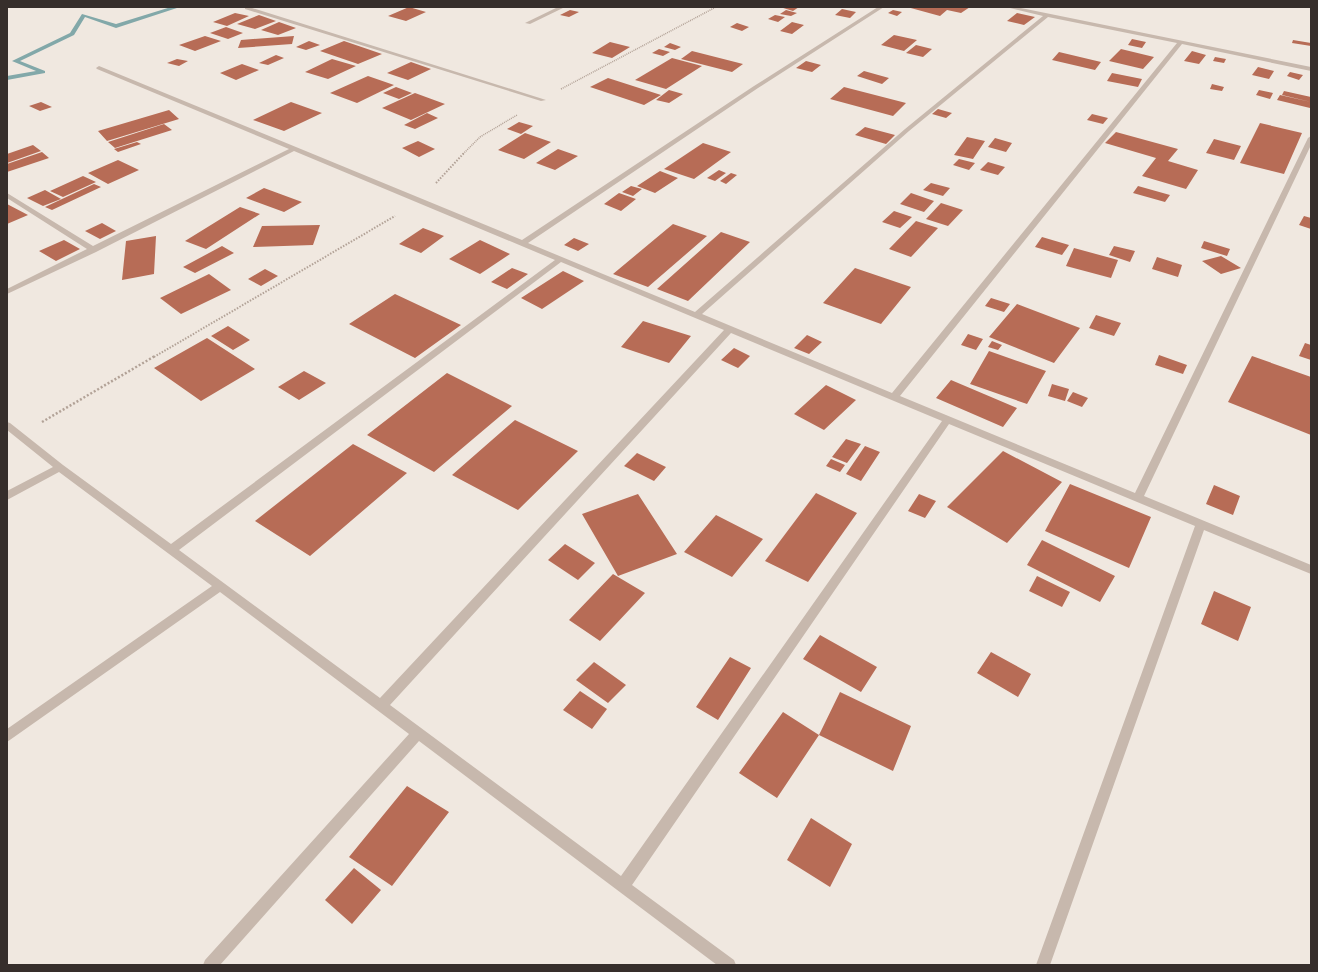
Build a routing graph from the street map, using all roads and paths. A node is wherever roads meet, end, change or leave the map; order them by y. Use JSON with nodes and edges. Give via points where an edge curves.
{"nodes":[{"id":1,"x":562,"y":7,"type":"edge"},
{"id":2,"x":716,"y":7,"type":"edge"},
{"id":3,"x":881,"y":7,"type":"edge"},
{"id":4,"x":1009,"y":7,"type":"edge"},
{"id":5,"x":247,"y":8,"type":"edge"},
{"id":6,"x":1046,"y":15,"type":"junction"},
{"id":7,"x":528,"y":23,"type":"dead end"},
{"id":8,"x":1181,"y":42,"type":"junction"},
{"id":9,"x":99,"y":68,"type":"dead end"},
{"id":10,"x":1311,"y":69,"type":"edge"},
{"id":11,"x":543,"y":100,"type":"junction"},
{"id":12,"x":1311,"y":138,"type":"edge"},
{"id":13,"x":294,"y":149,"type":"junction"},
{"id":14,"x":7,"y":195,"type":"edge"},
{"id":15,"x":420,"y":201,"type":"junction"},
{"id":16,"x":522,"y":243,"type":"junction"},
{"id":17,"x":93,"y":250,"type":"junction"},
{"id":18,"x":561,"y":259,"type":"junction"},
{"id":19,"x":7,"y":292,"type":"edge"},
{"id":20,"x":696,"y":315,"type":"junction"},
{"id":21,"x":730,"y":329,"type":"junction"},
{"id":22,"x":894,"y":397,"type":"junction"},
{"id":23,"x":948,"y":420,"type":"junction"},
{"id":24,"x":7,"y":425,"type":"edge"},
{"id":25,"x":20,"y":434,"type":"junction"},
{"id":26,"x":60,"y":467,"type":"junction"},
{"id":27,"x":7,"y":496,"type":"edge"},
{"id":28,"x":1138,"y":498,"type":"junction"},
{"id":29,"x":1201,"y":525,"type":"junction"},
{"id":30,"x":172,"y":549,"type":"junction"},
{"id":31,"x":1311,"y":570,"type":"edge"},
{"id":32,"x":221,"y":586,"type":"junction"},
{"id":33,"x":381,"y":706,"type":"junction"},
{"id":34,"x":418,"y":733,"type":"junction"},
{"id":35,"x":7,"y":736,"type":"edge"},
{"id":36,"x":623,"y":886,"type":"junction"},
{"id":37,"x":210,"y":965,"type":"edge"},
{"id":38,"x":729,"y":965,"type":"edge"},
{"id":39,"x":1043,"y":965,"type":"edge"}],
"edges":[{"from":1,"to":7,"type":"street"},
{"from":2,"to":11,"type":"path"},
{"from":3,"to":16,"type":"street"},
{"from":4,"to":6,"type":"street"},
{"from":5,"to":11,"type":"street"},
{"from":6,"to":8,"type":"street"},
{"from":6,"to":20,"type":"street","via":[[907,130]]},
{"from":8,"to":10,"type":"street"},
{"from":8,"to":22,"type":"street"},
{"from":9,"to":13,"type":"street"},
{"from":11,"to":15,"type":"path","via":[[480,137]]},
{"from":12,"to":28,"type":"street"},
{"from":13,"to":15,"type":"street"},
{"from":13,"to":17,"type":"street"},
{"from":14,"to":17,"type":"street"},
{"from":15,"to":16,"type":"street"},
{"from":15,"to":25,"type":"path"},
{"from":16,"to":18,"type":"street"},
{"from":17,"to":19,"type":"street"},
{"from":18,"to":20,"type":"street"},
{"from":18,"to":30,"type":"street"},
{"from":20,"to":21,"type":"street"},
{"from":21,"to":22,"type":"street"},
{"from":21,"to":33,"type":"street"},
{"from":22,"to":23,"type":"street"},
{"from":23,"to":28,"type":"street"},
{"from":23,"to":36,"type":"street"},
{"from":24,"to":25,"type":"street"},
{"from":25,"to":26,"type":"street"},
{"from":26,"to":27,"type":"street"},
{"from":26,"to":30,"type":"street"},
{"from":28,"to":29,"type":"street"},
{"from":29,"to":31,"type":"street"},
{"from":29,"to":39,"type":"street"},
{"from":30,"to":32,"type":"street"},
{"from":32,"to":33,"type":"street"},
{"from":32,"to":35,"type":"street"},
{"from":33,"to":34,"type":"street"},
{"from":34,"to":36,"type":"street"},
{"from":34,"to":37,"type":"street"},
{"from":36,"to":38,"type":"street"}]}
